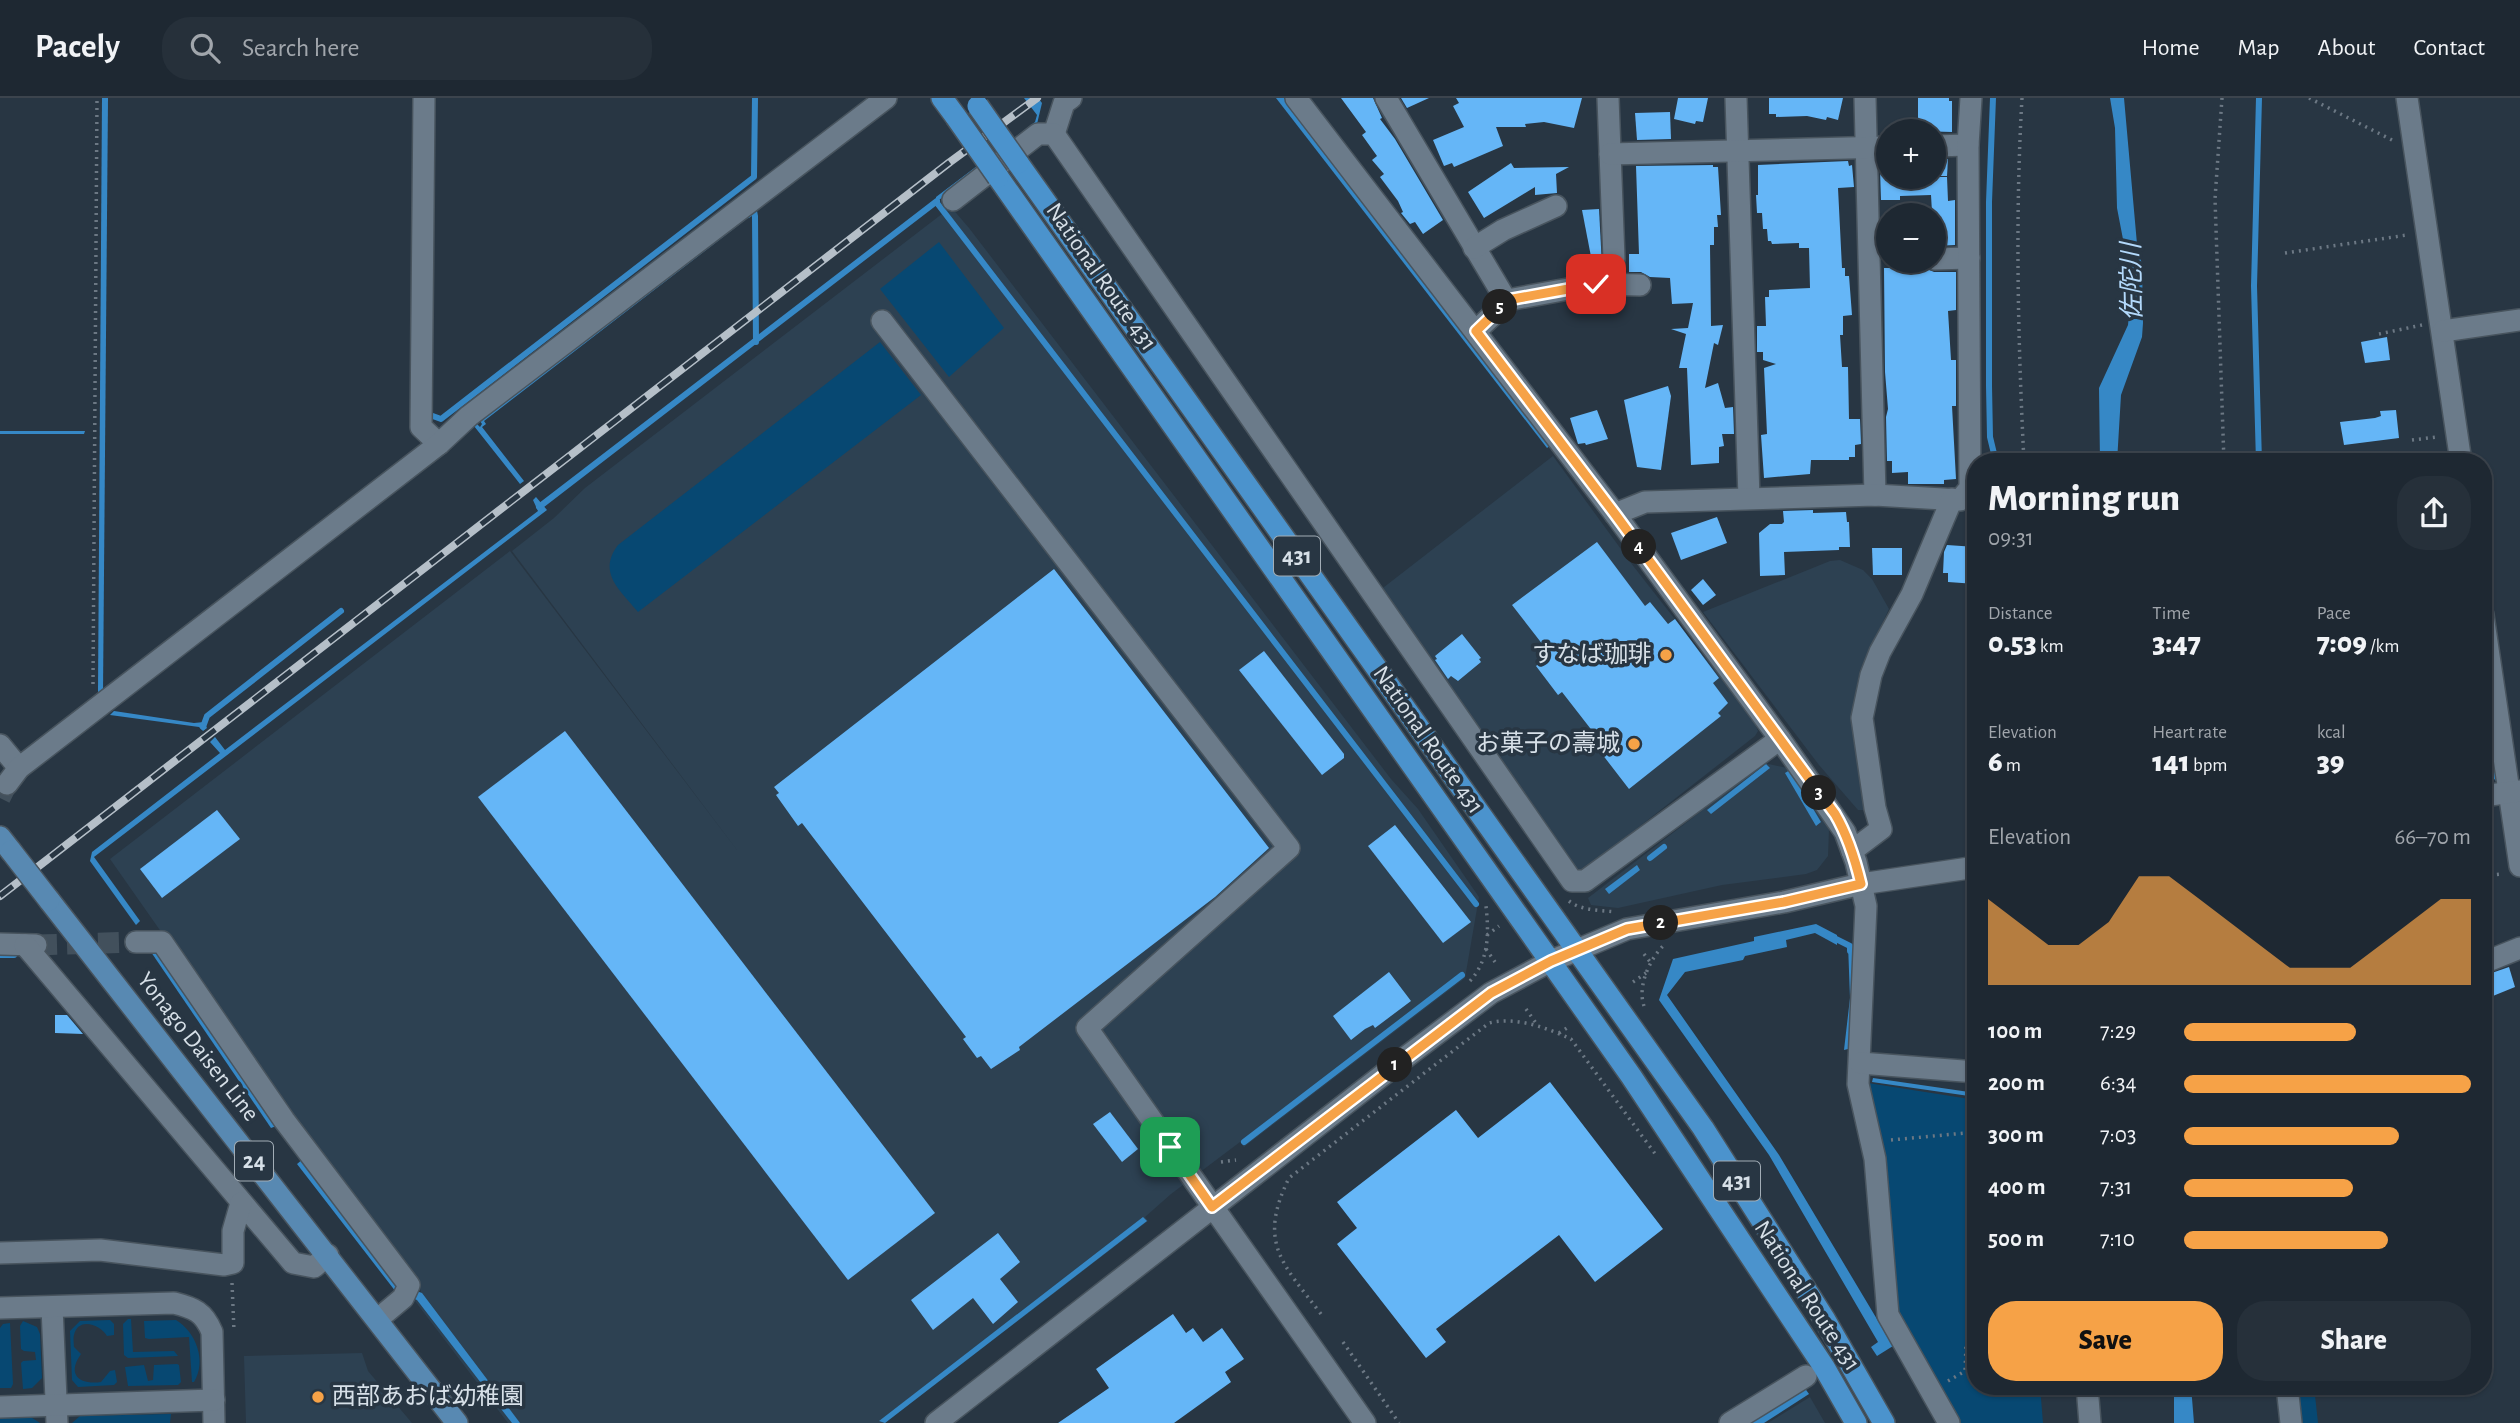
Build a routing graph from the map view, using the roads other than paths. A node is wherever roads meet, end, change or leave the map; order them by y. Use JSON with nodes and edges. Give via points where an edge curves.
{"nodes":[{"id":1,"x":424,"y":98,"type":"edge"},
{"id":2,"x":886,"y":98,"type":"edge"},
{"id":3,"x":942,"y":98,"type":"edge"},
{"id":4,"x":1071,"y":98,"type":"edge"},
{"id":5,"x":1296,"y":98,"type":"edge"},
{"id":6,"x":1386,"y":98,"type":"edge"},
{"id":7,"x":1608,"y":98,"type":"edge"},
{"id":8,"x":1736,"y":98,"type":"edge"},
{"id":9,"x":1865,"y":98,"type":"edge"},
{"id":10,"x":1971,"y":98,"type":"edge"},
{"id":11,"x":2407,"y":98,"type":"edge"},
{"id":12,"x":975,"y":102,"type":"edge"},
{"id":13,"x":1054,"y":134,"type":"junction"},
{"id":14,"x":1876,"y":139,"type":"edge"},
{"id":15,"x":1968,"y":145,"type":"junction"},
{"id":16,"x":1946,"y":146,"type":"edge"},
{"id":17,"x":1876,"y":147,"type":"edge"},
{"id":18,"x":1738,"y":151,"type":"junction"},
{"id":19,"x":1610,"y":154,"type":"junction"},
{"id":20,"x":953,"y":200,"type":"dead end"},
{"id":21,"x":1556,"y":206,"type":"dead end"},
{"id":22,"x":1474,"y":248,"type":"junction"},
{"id":23,"x":1969,"y":258,"type":"junction"},
{"id":24,"x":1614,"y":259,"type":"dead end"},
{"id":25,"x":1946,"y":259,"type":"edge"},
{"id":26,"x":1880,"y":273,"type":"edge"},
{"id":27,"x":1640,"y":285,"type":"dead end"},
{"id":28,"x":1502,"y":301,"type":"junction"},
{"id":29,"x":2520,"y":320,"type":"edge"},
{"id":30,"x":882,"y":321,"type":"dead end"},
{"id":31,"x":2442,"y":327,"type":"junction"},
{"id":32,"x":1476,"y":331,"type":"junction"},
{"id":33,"x":439,"y":444,"type":"junction"},
{"id":34,"x":1970,"y":453,"type":"edge"},
{"id":35,"x":2460,"y":453,"type":"edge"},
{"id":36,"x":1967,"y":492,"type":"edge"},
{"id":37,"x":1875,"y":495,"type":"junction"},
{"id":38,"x":1749,"y":498,"type":"junction"},
{"id":39,"x":1952,"y":499,"type":"junction"},
{"id":40,"x":1615,"y":514,"type":"junction"},
{"id":41,"x":2492,"y":666,"type":"edge"},
{"id":42,"x":1780,"y":739,"type":"junction"},
{"id":43,"x":0,"y":745,"type":"edge"},
{"id":44,"x":2514,"y":792,"type":"edge"},
{"id":45,"x":2492,"y":795,"type":"edge"},
{"id":46,"x":5,"y":844,"type":"edge"},
{"id":47,"x":1852,"y":850,"type":"junction"},
{"id":48,"x":2520,"y":866,"type":"edge"},
{"id":49,"x":1967,"y":868,"type":"edge"},
{"id":50,"x":1861,"y":884,"type":"junction"},
{"id":51,"x":136,"y":942,"type":"tunnel mouth"},
{"id":52,"x":0,"y":944,"type":"edge"},
{"id":53,"x":2520,"y":948,"type":"edge"},
{"id":54,"x":1575,"y":949,"type":"junction"},
{"id":55,"x":2492,"y":959,"type":"edge"},
{"id":56,"x":1551,"y":961,"type":"junction"},
{"id":57,"x":1860,"y":1063,"type":"junction"},
{"id":58,"x":1967,"y":1071,"type":"edge"},
{"id":59,"x":241,"y":1203,"type":"junction"},
{"id":60,"x":1212,"y":1207,"type":"junction"},
{"id":61,"x":0,"y":1253,"type":"edge"},
{"id":62,"x":328,"y":1255,"type":"junction"},
{"id":63,"x":52,"y":1307,"type":"junction"},
{"id":64,"x":0,"y":1308,"type":"edge"},
{"id":65,"x":378,"y":1319,"type":"junction"},
{"id":66,"x":1806,"y":1376,"type":"dead end"},
{"id":67,"x":2088,"y":1395,"type":"edge"},
{"id":68,"x":2288,"y":1395,"type":"edge"},
{"id":69,"x":214,"y":1400,"type":"junction"},
{"id":70,"x":0,"y":1407,"type":"edge"},
{"id":71,"x":57,"y":1414,"type":"edge"},
{"id":72,"x":214,"y":1423,"type":"edge"},
{"id":73,"x":457,"y":1423,"type":"edge"},
{"id":74,"x":936,"y":1423,"type":"edge"},
{"id":75,"x":1365,"y":1423,"type":"edge"},
{"id":76,"x":1730,"y":1423,"type":"edge"},
{"id":77,"x":1856,"y":1423,"type":"edge"},
{"id":78,"x":1885,"y":1423,"type":"edge"},
{"id":79,"x":1949,"y":1423,"type":"edge"},
{"id":80,"x":2090,"y":1423,"type":"edge"},
{"id":81,"x":2291,"y":1423,"type":"edge"}],
"edges":[{"from":1,"to":33,"type":"street","via":[[421,428]]},
{"from":2,"to":33,"type":"street","via":[[469,416]]},
{"from":3,"to":56,"type":"highway","name":"National Route 431","number":"431","bridge":true},
{"from":4,"to":13,"type":"street","via":[[1064,103]]},
{"from":5,"to":32,"type":"street"},
{"from":6,"to":22,"type":"street"},
{"from":7,"to":19,"type":"street"},
{"from":8,"to":18,"type":"street"},
{"from":9,"to":14,"type":"street"},
{"from":10,"to":15,"type":"street"},
{"from":11,"to":31,"type":"street"},
{"from":12,"to":54,"type":"highway","name":"National Route 431","number":"431","bridge":true},
{"from":13,"to":20,"type":"street","via":[[1038,134]]},
{"from":13,"to":42,"type":"street","via":[[1572,881],[1585,881]]},
{"from":15,"to":16,"type":"street"},
{"from":15,"to":23,"type":"street"},
{"from":17,"to":18,"type":"street"},
{"from":18,"to":19,"type":"street"},
{"from":18,"to":38,"type":"street"},
{"from":19,"to":24,"type":"street"},
{"from":21,"to":22,"type":"street"},
{"from":22,"to":28,"type":"street","via":[[1503,295]]},
{"from":23,"to":25,"type":"street"},
{"from":23,"to":34,"type":"street"},
{"from":26,"to":37,"type":"street"},
{"from":27,"to":28,"type":"street","via":[[1596,284]]},
{"from":28,"to":32,"type":"street"},
{"from":29,"to":31,"type":"street"},
{"from":30,"to":60,"type":"street","via":[[1289,848],[1087,1028]]},
{"from":31,"to":35,"type":"street"},
{"from":32,"to":40,"type":"street"},
{"from":33,"to":43,"type":"street","via":[[13,776]]},
{"from":36,"to":39,"type":"street","via":[[1960,500]]},
{"from":37,"to":38,"type":"street"},
{"from":37,"to":39,"type":"street"},
{"from":38,"to":40,"type":"street","via":[[1645,502]]},
{"from":39,"to":47,"type":"street","via":[[1871,675],[1863,718],[1881,829]]},
{"from":40,"to":42,"type":"street"},
{"from":41,"to":44,"type":"street"},
{"from":42,"to":47,"type":"street","via":[[1835,814]]},
{"from":44,"to":45,"type":"street"},
{"from":44,"to":48,"type":"street"},
{"from":46,"to":62,"type":"main road","name":"Yonago Daisen Line","number":"24","bridge":true},
{"from":47,"to":50,"type":"street"},
{"from":49,"to":50,"type":"street"},
{"from":50,"to":54,"type":"street","via":[[1627,929]]},
{"from":50,"to":57,"type":"street","via":[[1867,906]]},
{"from":51,"to":65,"type":"street","via":[[162,942],[406,1292]]},
{"from":52,"to":59,"type":"street","via":[[31,945]]},
{"from":53,"to":55,"type":"street"},
{"from":54,"to":56,"type":"street"},
{"from":54,"to":78,"type":"highway","name":"National Route 431","number":"431","via":[[1703,1128]]},
{"from":56,"to":60,"type":"street","via":[[1491,993]]},
{"from":56,"to":77,"type":"highway","name":"National Route 431","number":"431","via":[[1824,1367]]},
{"from":57,"to":58,"type":"street"},
{"from":57,"to":79,"type":"street","via":[[1858,1084],[1875,1159],[1888,1315]]},
{"from":59,"to":61,"type":"street","via":[[233,1231],[232,1264],[100,1250]]},
{"from":59,"to":62,"type":"street","via":[[293,1263],[314,1267]]},
{"from":60,"to":74,"type":"street"},
{"from":60,"to":75,"type":"street"},
{"from":62,"to":65,"type":"main road","name":"Yonago Daisen Line","number":"24"},
{"from":63,"to":64,"type":"street"},
{"from":63,"to":69,"type":"street","via":[[174,1303],[196,1308],[207,1318],[212,1332]]},
{"from":63,"to":71,"type":"street"},
{"from":65,"to":73,"type":"main road","name":"Yonago Daisen Line","number":"24"},
{"from":66,"to":76,"type":"street"},
{"from":67,"to":80,"type":"street"},
{"from":68,"to":81,"type":"street"},
{"from":69,"to":71,"type":"street"},
{"from":69,"to":72,"type":"street"},
{"from":70,"to":71,"type":"street"}]}
